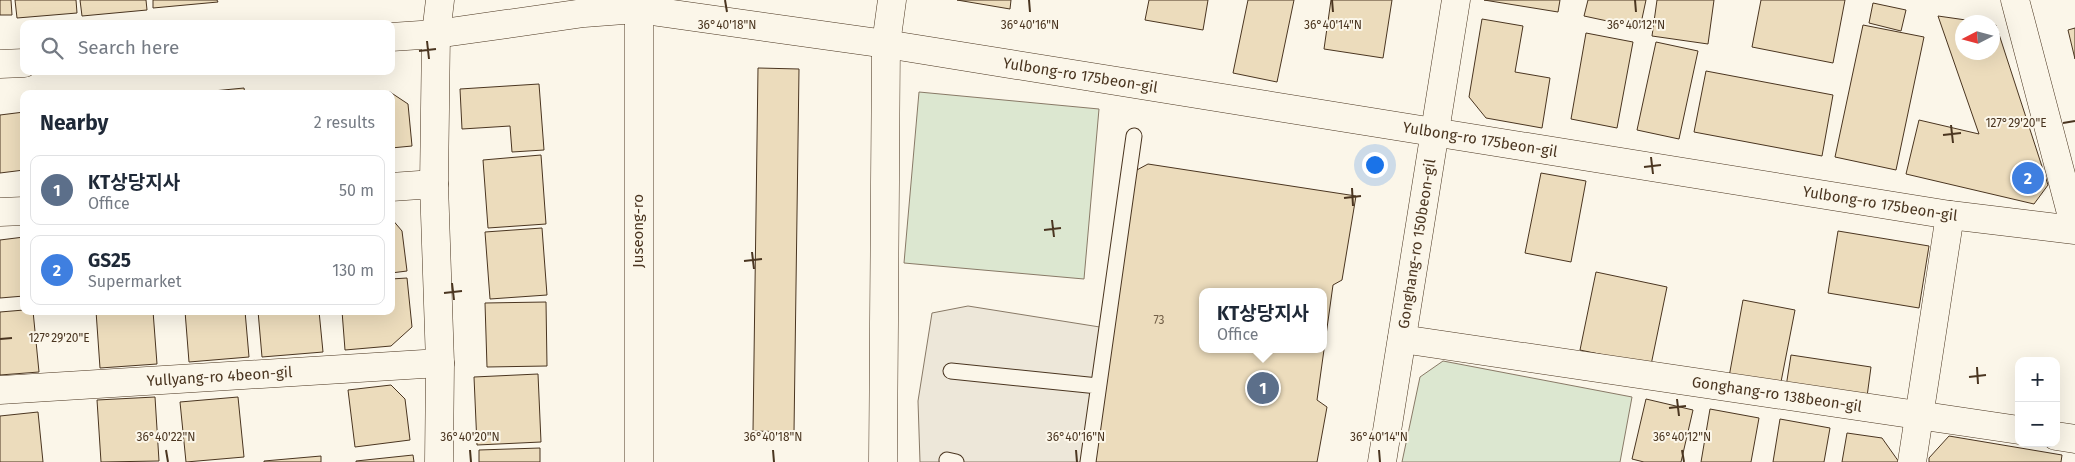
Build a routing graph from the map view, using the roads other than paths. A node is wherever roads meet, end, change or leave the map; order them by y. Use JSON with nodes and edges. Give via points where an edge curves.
{"nodes":[{"id":1,"x":440,"y":0,"type":"edge"},
{"id":2,"x":892,"y":0,"type":"edge"},
{"id":3,"x":1456,"y":0,"type":"edge"},
{"id":4,"x":2015,"y":0,"type":"edge"},
{"id":5,"x":638,"y":4,"type":"edge"},
{"id":6,"x":436,"y":34,"type":"junction"},
{"id":7,"x":395,"y":37,"type":"edge"},
{"id":8,"x":886,"y":44,"type":"junction"},
{"id":9,"x":20,"y":63,"type":"edge"},
{"id":10,"x":0,"y":64,"type":"edge"},
{"id":11,"x":1435,"y":132,"type":"junction"},
{"id":12,"x":1134,"y":136,"type":"dead end"},
{"id":13,"x":434,"y":184,"type":"junction"},
{"id":14,"x":395,"y":187,"type":"edge"},
{"id":15,"x":20,"y":211,"type":"edge"},
{"id":16,"x":0,"y":212,"type":"edge"},
{"id":17,"x":1950,"y":215,"type":"junction"},
{"id":18,"x":2075,"y":229,"type":"edge"},
{"id":19,"x":1402,"y":339,"type":"junction"},
{"id":20,"x":440,"y":362,"type":"junction"},
{"id":21,"x":952,"y":371,"type":"dead end"},
{"id":22,"x":1634,"y":373,"type":"joint"},
{"id":23,"x":1098,"y":386,"type":"junction"},
{"id":24,"x":0,"y":390,"type":"edge"},
{"id":25,"x":1919,"y":415,"type":"junction"},
{"id":26,"x":2015,"y":429,"type":"edge"},
{"id":27,"x":2060,"y":437,"type":"edge"},
{"id":28,"x":2075,"y":439,"type":"edge"},
{"id":29,"x":439,"y":462,"type":"edge"},
{"id":30,"x":639,"y":462,"type":"edge"},
{"id":31,"x":883,"y":462,"type":"edge"},
{"id":32,"x":1088,"y":462,"type":"edge"},
{"id":33,"x":1382,"y":462,"type":"edge"},
{"id":34,"x":1912,"y":462,"type":"edge"}],
"edges":[{"from":1,"to":6,"type":"street"},
{"from":2,"to":8,"type":"street"},
{"from":3,"to":11,"type":"street","name":"Gonghang-ro 150beon-gil"},
{"from":4,"to":18,"type":"street","name":"Yulbong-ro 175beon-gil"},
{"from":5,"to":6,"type":"street","name":"Yulbong-ro 175beon-gil"},
{"from":5,"to":8,"type":"street","name":"Yulbong-ro 175beon-gil"},
{"from":5,"to":30,"type":"street","name":"Juseong-ro"},
{"from":6,"to":7,"type":"street","name":"Yulbong-ro 175beon-gil"},
{"from":6,"to":13,"type":"street"},
{"from":8,"to":11,"type":"street","name":"Yulbong-ro 175beon-gil"},
{"from":8,"to":31,"type":"street"},
{"from":9,"to":10,"type":"street"},
{"from":11,"to":17,"type":"street","name":"Yulbong-ro 175beon-gil"},
{"from":11,"to":19,"type":"street","name":"Gonghang-ro 150beon-gil"},
{"from":12,"to":23,"type":"lane"},
{"from":13,"to":14,"type":"street"},
{"from":13,"to":20,"type":"street"},
{"from":15,"to":16,"type":"street"},
{"from":17,"to":18,"type":"street","name":"Yulbong-ro 175beon-gil"},
{"from":17,"to":25,"type":"street"},
{"from":19,"to":22,"type":"street","name":"Gonghang-ro 150beon-gil"},
{"from":19,"to":33,"type":"street","name":"Gonghang-ro 150beon-gil"},
{"from":20,"to":24,"type":"street","name":"Yullyang-ro 4beon-gil"},
{"from":20,"to":29,"type":"street"},
{"from":21,"to":23,"type":"lane"},
{"from":22,"to":25,"type":"street","name":"Gonghang-ro 138beon-gil"},
{"from":23,"to":32,"type":"lane"},
{"from":25,"to":26,"type":"street","name":"Gonghang-ro 138beon-gil"},
{"from":25,"to":34,"type":"street"},
{"from":27,"to":28,"type":"street"}]}
